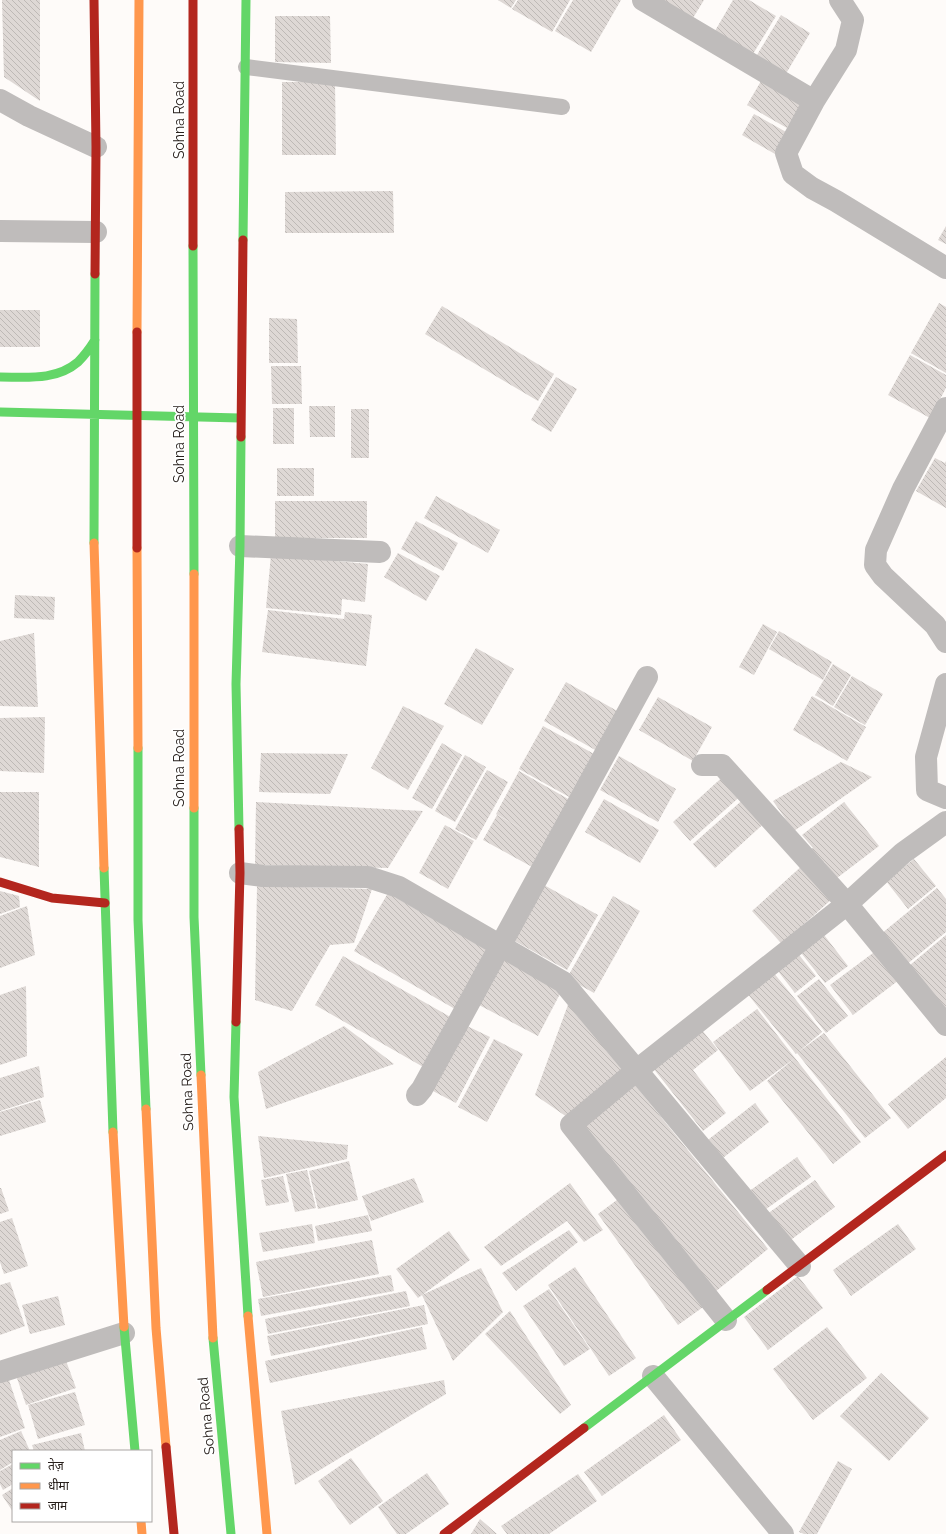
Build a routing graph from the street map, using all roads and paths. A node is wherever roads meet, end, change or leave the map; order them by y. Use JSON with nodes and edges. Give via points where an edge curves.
{"nodes":[{"id":1,"x":94,"y":0,"type":"edge"},
{"id":2,"x":139,"y":0,"type":"edge"},
{"id":3,"x":193,"y":0,"type":"edge"},
{"id":4,"x":246,"y":0,"type":"edge"},
{"id":5,"x":643,"y":0,"type":"edge"},
{"id":6,"x":840,"y":0,"type":"edge"},
{"id":7,"x":246,"y":67,"type":"junction"},
{"id":8,"x":0,"y":100,"type":"edge"},
{"id":9,"x":814,"y":100,"type":"junction"},
{"id":10,"x":562,"y":107,"type":"dead end"},
{"id":11,"x":96,"y":147,"type":"junction"},
{"id":12,"x":0,"y":230,"type":"edge"},
{"id":13,"x":96,"y":232,"type":"junction"},
{"id":14,"x":946,"y":268,"type":"edge"},
{"id":15,"x":95,"y":340,"type":"junction"},
{"id":16,"x":0,"y":377,"type":"edge"},
{"id":17,"x":946,"y":408,"type":"edge"},
{"id":18,"x":0,"y":412,"type":"edge"},
{"id":19,"x":94,"y":413,"type":"junction"},
{"id":20,"x":240,"y":418,"type":"junction"},
{"id":21,"x":240,"y":546,"type":"junction"},
{"id":22,"x":380,"y":552,"type":"dead end"},
{"id":23,"x":946,"y":642,"type":"edge"},
{"id":24,"x":648,"y":677,"type":"dead end"},
{"id":25,"x":946,"y":684,"type":"edge"},
{"id":26,"x":702,"y":765,"type":"dead end"},
{"id":27,"x":946,"y":798,"type":"edge"},
{"id":28,"x":946,"y":822,"type":"edge"},
{"id":29,"x":240,"y":873,"type":"junction"},
{"id":30,"x":0,"y":882,"type":"edge"},
{"id":31,"x":105,"y":903,"type":"junction"},
{"id":32,"x":847,"y":904,"type":"junction"},
{"id":33,"x":501,"y":947,"type":"junction"},
{"id":34,"x":946,"y":1025,"type":"edge"},
{"id":35,"x":637,"y":1070,"type":"junction"},
{"id":36,"x":418,"y":1095,"type":"dead end"},
{"id":37,"x":946,"y":1155,"type":"edge"},
{"id":38,"x":800,"y":1266,"type":"junction"},
{"id":39,"x":726,"y":1320,"type":"junction"},
{"id":40,"x":124,"y":1333,"type":"junction"},
{"id":41,"x":0,"y":1372,"type":"edge"},
{"id":42,"x":653,"y":1376,"type":"junction"},
{"id":43,"x":135,"y":1450,"type":"edge"},
{"id":44,"x":141,"y":1522,"type":"edge"},
{"id":45,"x":142,"y":1534,"type":"edge"},
{"id":46,"x":174,"y":1534,"type":"edge"},
{"id":47,"x":231,"y":1534,"type":"edge"},
{"id":48,"x":267,"y":1534,"type":"edge"},
{"id":49,"x":444,"y":1534,"type":"edge"},
{"id":50,"x":783,"y":1534,"type":"edge"}],
"edges":[{"from":1,"to":11,"type":"main road"},
{"from":2,"to":46,"type":"main road","via":[[138,920],[156,1328]]},
{"from":3,"to":47,"type":"main road","name":"Sohna Road","via":[[194,917],[211,1321]]},
{"from":4,"to":7,"type":"main road"},
{"from":5,"to":9,"type":"street"},
{"from":6,"to":9,"type":"street","via":[[852,20],[846,50]]},
{"from":7,"to":10,"type":"lane"},
{"from":7,"to":20,"type":"main road"},
{"from":8,"to":11,"type":"street"},
{"from":9,"to":14,"type":"street","via":[[786,152],[793,174]]},
{"from":11,"to":13,"type":"main road"},
{"from":12,"to":13,"type":"street"},
{"from":13,"to":15,"type":"main road"},
{"from":15,"to":16,"type":"main road","via":[[76,364],[65,372],[42,377]]},
{"from":15,"to":19,"type":"main road"},
{"from":17,"to":23,"type":"street","via":[[903,489],[876,550],[875,565],[883,576],[935,625]]},
{"from":18,"to":19,"type":"main road"},
{"from":19,"to":20,"type":"main road"},
{"from":19,"to":31,"type":"main road","via":[[94,530]]},
{"from":20,"to":21,"type":"main road"},
{"from":21,"to":22,"type":"street"},
{"from":21,"to":29,"type":"main road","via":[[236,684]]},
{"from":24,"to":33,"type":"street"},
{"from":25,"to":27,"type":"street","via":[[926,757],[927,790]]},
{"from":26,"to":32,"type":"street","via":[[722,765]]},
{"from":28,"to":32,"type":"street","via":[[903,852]]},
{"from":29,"to":33,"type":"street","via":[[263,876],[368,877],[399,887]]},
{"from":29,"to":48,"type":"main road","via":[[234,1097],[249,1326]]},
{"from":30,"to":31,"type":"main road","via":[[52,898]]},
{"from":31,"to":40,"type":"main road"},
{"from":32,"to":34,"type":"street"},
{"from":32,"to":35,"type":"street"},
{"from":33,"to":35,"type":"street","via":[[563,982]]},
{"from":33,"to":36,"type":"street"},
{"from":35,"to":38,"type":"street"},
{"from":35,"to":39,"type":"street","via":[[571,1125]]},
{"from":37,"to":38,"type":"main road"},
{"from":38,"to":39,"type":"main road"},
{"from":39,"to":42,"type":"main road"},
{"from":40,"to":41,"type":"street"},
{"from":40,"to":43,"type":"main road"},
{"from":42,"to":49,"type":"main road"},
{"from":42,"to":50,"type":"street"},
{"from":44,"to":45,"type":"main road"}]}
